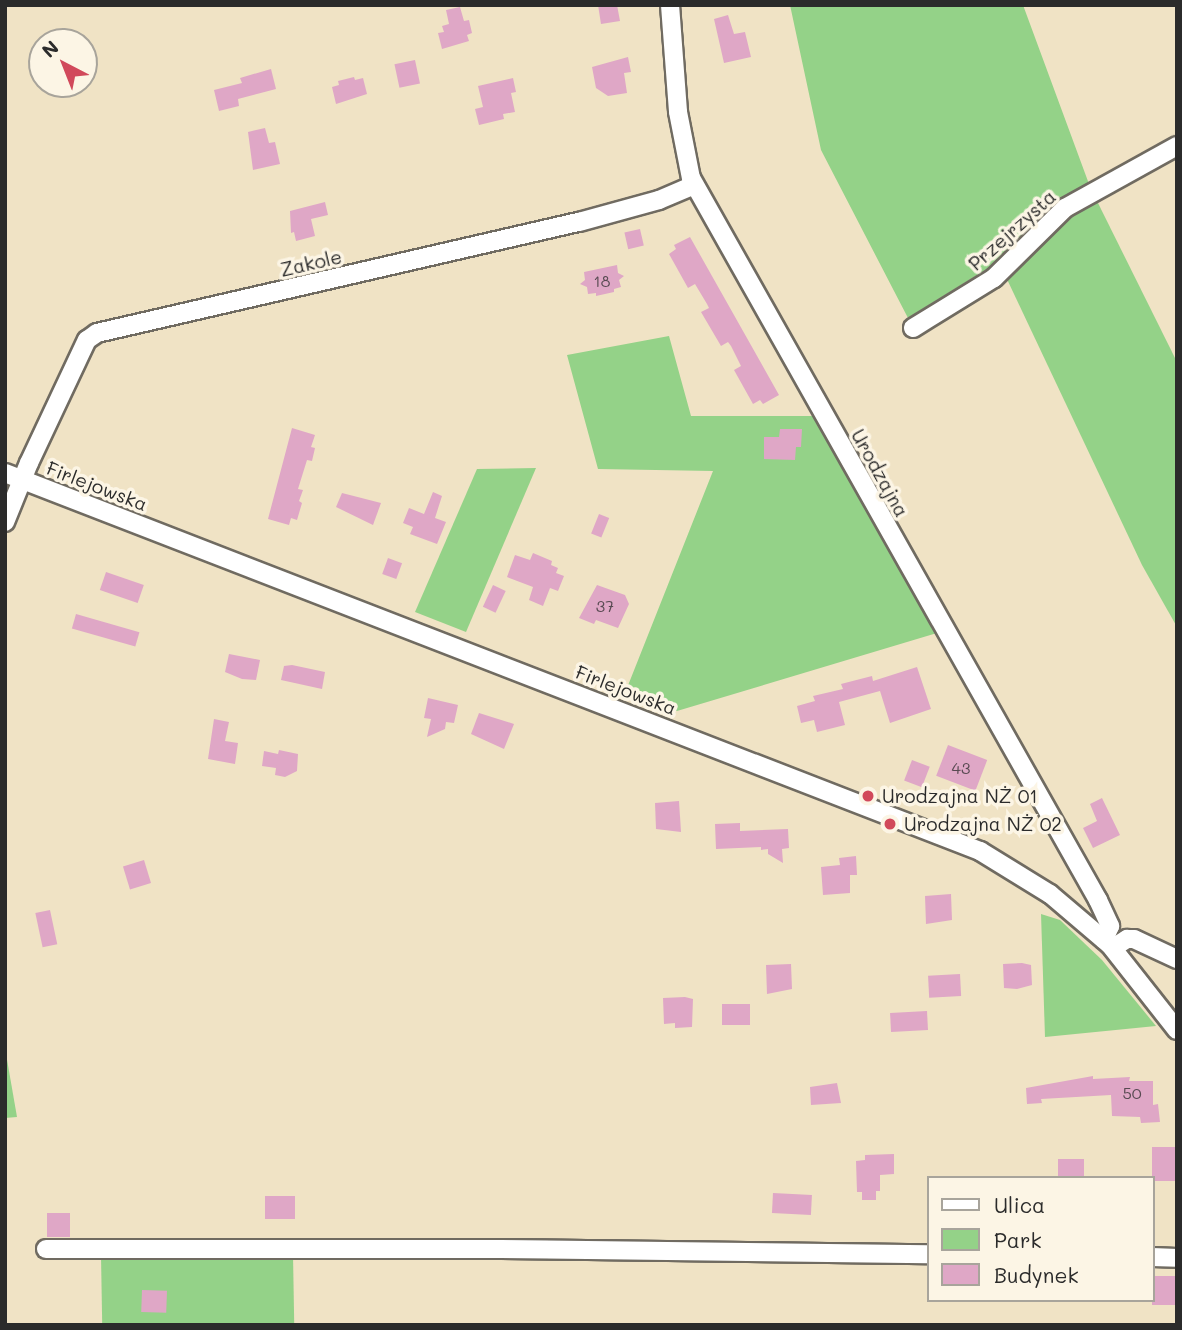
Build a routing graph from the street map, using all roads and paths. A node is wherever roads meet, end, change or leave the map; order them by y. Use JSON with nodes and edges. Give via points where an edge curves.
{"nodes":[{"id":1,"x":670,"y":5,"type":"edge"},
{"id":2,"x":1177,"y":146,"type":"edge"},
{"id":3,"x":694,"y":185,"type":"junction"},
{"id":4,"x":914,"y":328,"type":"dead end"},
{"id":5,"x":14,"y":477,"type":"edge"},
{"id":6,"x":5,"y":522,"type":"edge"},
{"id":7,"x":1109,"y":944,"type":"junction"},
{"id":8,"x":1177,"y":959,"type":"edge"},
{"id":9,"x":1177,"y":1030,"type":"edge"},
{"id":10,"x":46,"y":1249,"type":"dead end"},
{"id":11,"x":926,"y":1254,"type":"edge"},
{"id":12,"x":1154,"y":1257,"type":"edge"},
{"id":13,"x":1177,"y":1258,"type":"edge"}],
"edges":[{"from":1,"to":3,"type":"street","name":"Urodzajna","via":[[678,113]]},
{"from":2,"to":4,"type":"street","name":"Przejrzysta","via":[[1065,208],[994,278]]},
{"from":3,"to":5,"type":"street","name":"Zakole","via":[[659,200],[579,222],[97,332],[87,340]]},
{"from":3,"to":7,"type":"street","name":"Urodzajna","via":[[1104,912]]},
{"from":5,"to":6,"type":"street","name":"Zakole"},
{"from":5,"to":7,"type":"street","name":"Firlejowska","via":[[950,838],[1028,879]]},
{"from":7,"to":8,"type":"street","via":[[1134,939]]},
{"from":7,"to":9,"type":"street","name":"Firlejowska"},
{"from":10,"to":11,"type":"street"},
{"from":12,"to":13,"type":"street"}]}
